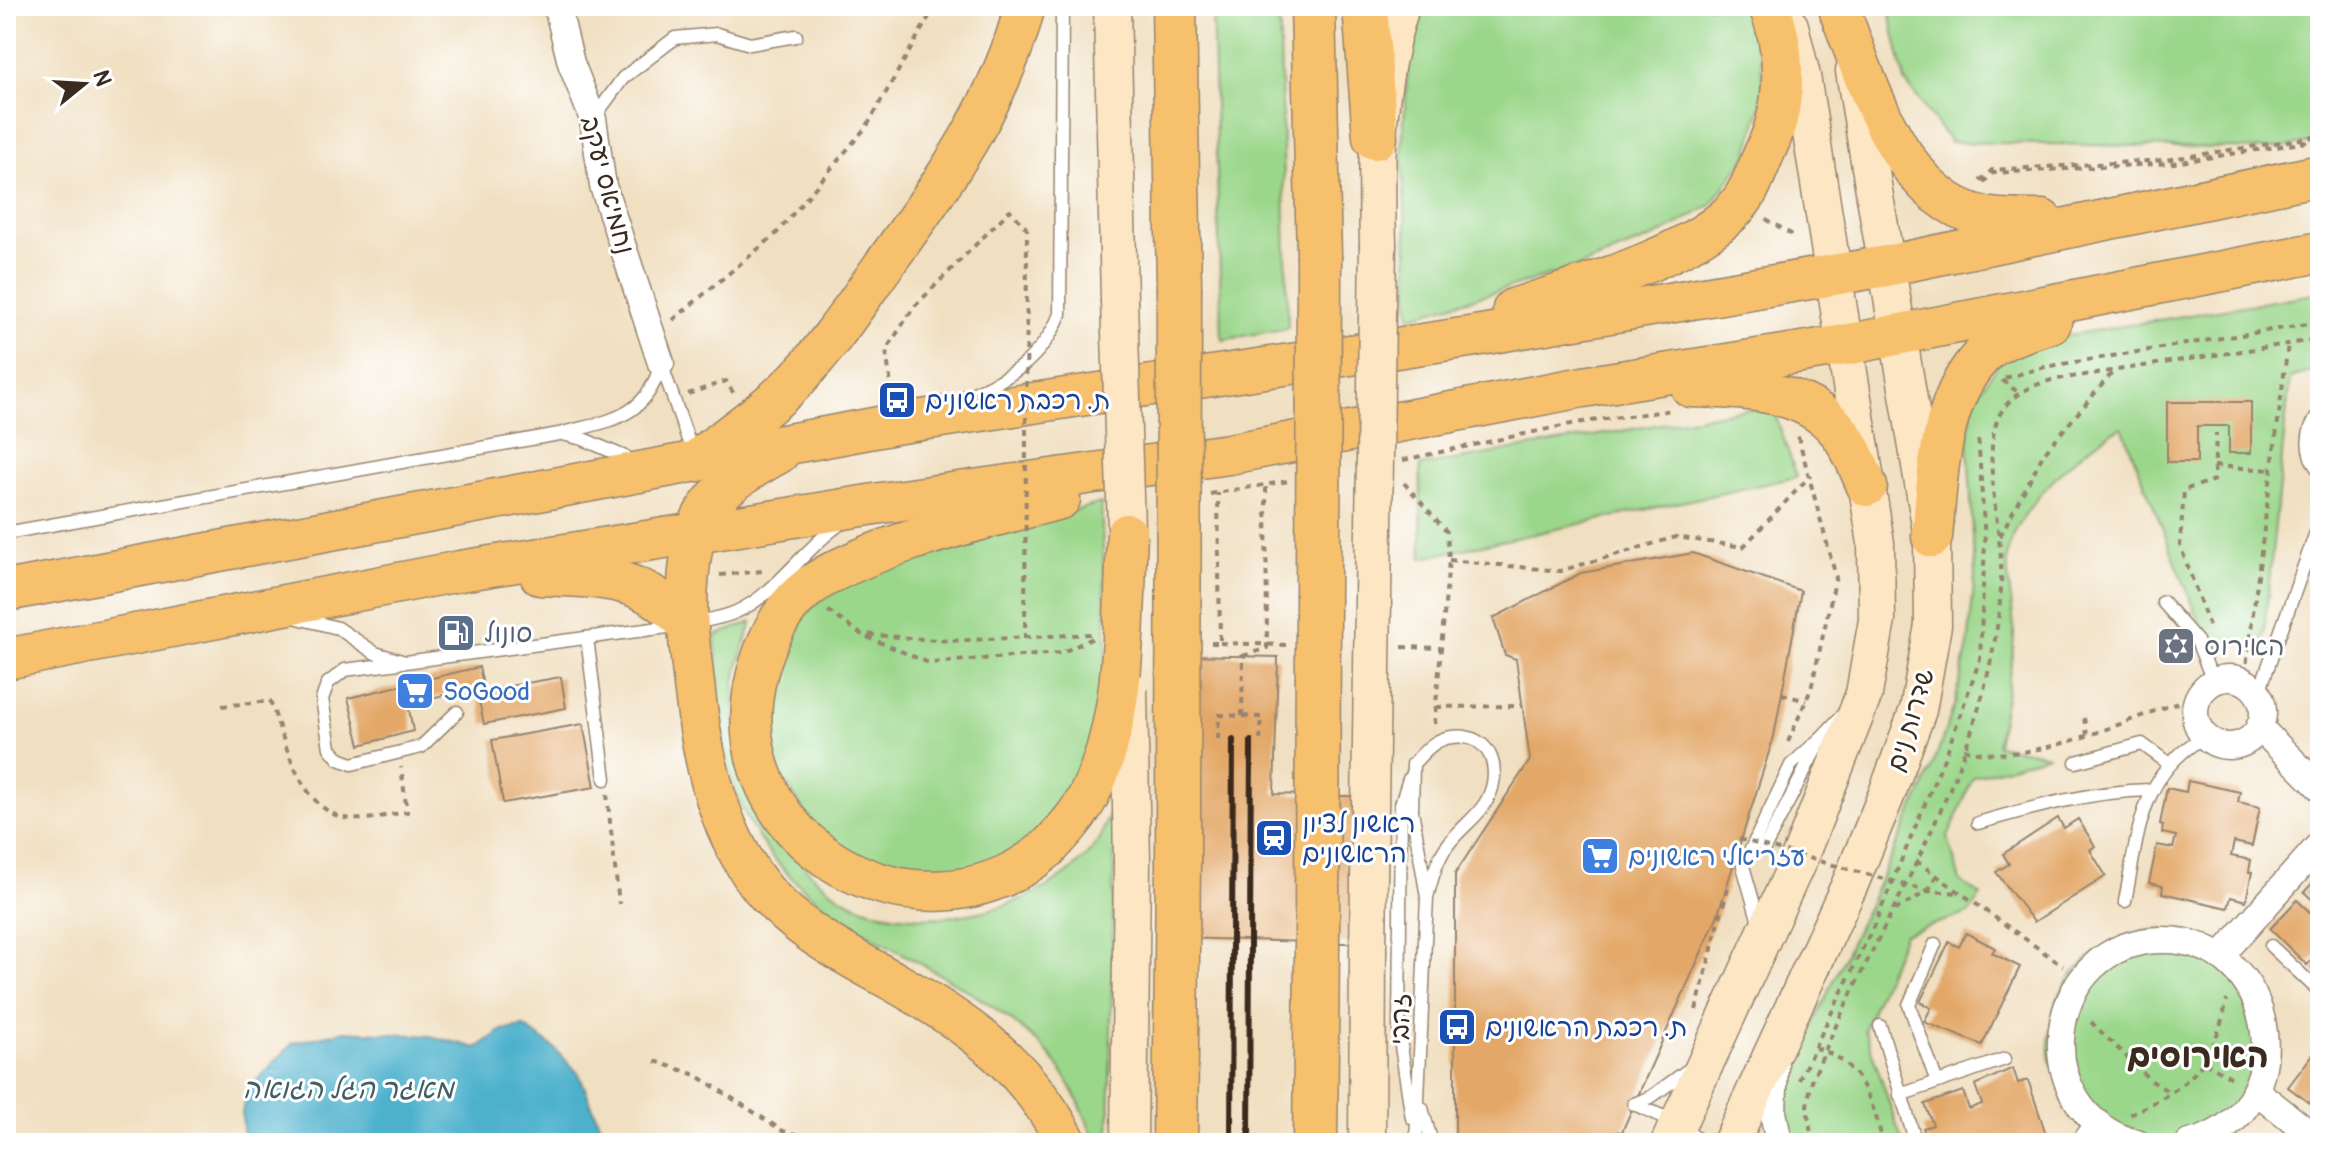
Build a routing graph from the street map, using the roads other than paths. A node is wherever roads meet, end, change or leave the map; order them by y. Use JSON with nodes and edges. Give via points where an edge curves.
{"nodes":[{"id":1,"x":557,"y":6,"type":"edge"},
{"id":2,"x":1025,"y":6,"type":"edge"},
{"id":3,"x":1062,"y":6,"type":"edge"},
{"id":4,"x":1112,"y":6,"type":"edge"},
{"id":5,"x":1174,"y":6,"type":"edge"},
{"id":6,"x":1313,"y":6,"type":"edge"},
{"id":7,"x":1365,"y":6,"type":"edge"},
{"id":8,"x":1401,"y":6,"type":"edge"},
{"id":9,"x":1769,"y":6,"type":"edge"},
{"id":10,"x":1783,"y":6,"type":"edge"},
{"id":11,"x":1840,"y":9,"type":"edge"},
{"id":12,"x":796,"y":36,"type":"dead end"},
{"id":13,"x":593,"y":119,"type":"junction"},
{"id":14,"x":1375,"y":137,"type":"junction"},
{"id":15,"x":2320,"y":175,"type":"edge"},
{"id":16,"x":2142,"y":214,"type":"junction"},
{"id":17,"x":2320,"y":252,"type":"edge"},
{"id":18,"x":1886,"y":266,"type":"junction"},
{"id":19,"x":1834,"y":274,"type":"junction"},
{"id":20,"x":2210,"y":274,"type":"junction"},
{"id":21,"x":1899,"y":334,"type":"junction"},
{"id":22,"x":1845,"y":345,"type":"junction"},
{"id":23,"x":1355,"y":354,"type":"junction"},
{"id":24,"x":661,"y":363,"type":"junction"},
{"id":25,"x":1583,"y":387,"type":"junction"},
{"id":26,"x":2320,"y":412,"type":"edge"},
{"id":27,"x":895,"y":424,"type":"junction"},
{"id":28,"x":559,"y":434,"type":"junction"},
{"id":29,"x":798,"y":443,"type":"junction"},
{"id":30,"x":1247,"y":451,"type":"junction"},
{"id":31,"x":677,"y":465,"type":"junction"},
{"id":32,"x":2320,"y":472,"type":"edge"},
{"id":33,"x":1867,"y":486,"type":"junction"},
{"id":34,"x":881,"y":503,"type":"junction"},
{"id":35,"x":2320,"y":521,"type":"edge"},
{"id":36,"x":6,"y":533,"type":"edge"},
{"id":37,"x":696,"y":533,"type":"junction"},
{"id":38,"x":1127,"y":534,"type":"junction"},
{"id":39,"x":1932,"y":537,"type":"junction"},
{"id":40,"x":460,"y":571,"type":"junction"},
{"id":41,"x":6,"y":591,"type":"edge"},
{"id":42,"x":2163,"y":602,"type":"dead end"},
{"id":43,"x":264,"y":610,"type":"junction"},
{"id":44,"x":687,"y":624,"type":"junction"},
{"id":45,"x":587,"y":638,"type":"junction"},
{"id":46,"x":6,"y":659,"type":"edge"},
{"id":47,"x":405,"y":662,"type":"junction"},
{"id":48,"x":2235,"y":684,"type":"junction"},
{"id":49,"x":1864,"y":694,"type":"junction"},
{"id":50,"x":457,"y":712,"type":"dead end"},
{"id":51,"x":2259,"y":727,"type":"junction"},
{"id":52,"x":2205,"y":736,"type":"junction"},
{"id":53,"x":1822,"y":737,"type":"junction"},
{"id":54,"x":2076,"y":762,"type":"dead end"},
{"id":55,"x":2168,"y":763,"type":"junction"},
{"id":56,"x":1413,"y":764,"type":"junction"},
{"id":57,"x":605,"y":779,"type":"road end"},
{"id":58,"x":2320,"y":788,"type":"edge"},
{"id":59,"x":2150,"y":790,"type":"junction"},
{"id":60,"x":1978,"y":823,"type":"dead end"},
{"id":61,"x":2320,"y":844,"type":"edge"},
{"id":62,"x":1764,"y":849,"type":"dead end"},
{"id":63,"x":1427,"y":897,"type":"junction"},
{"id":64,"x":2125,"y":901,"type":"dead end"},
{"id":65,"x":1763,"y":937,"type":"junction"},
{"id":66,"x":1935,"y":944,"type":"dead end"},
{"id":67,"x":2271,"y":946,"type":"dead end"},
{"id":68,"x":2227,"y":963,"type":"junction"},
{"id":69,"x":2320,"y":992,"type":"edge"},
{"id":70,"x":1880,"y":1026,"type":"dead end"},
{"id":71,"x":1706,"y":1028,"type":"junction"},
{"id":72,"x":1778,"y":1040,"type":"junction"},
{"id":73,"x":2005,"y":1059,"type":"dead end"},
{"id":74,"x":1937,"y":1082,"type":"junction"},
{"id":75,"x":2255,"y":1090,"type":"junction"},
{"id":76,"x":1900,"y":1095,"type":"junction"},
{"id":77,"x":1419,"y":1097,"type":"junction"},
{"id":78,"x":2095,"y":1131,"type":"edge"},
{"id":79,"x":1683,"y":1136,"type":"edge"},
{"id":80,"x":1620,"y":1140,"type":"edge"},
{"id":81,"x":2320,"y":1142,"type":"edge"},
{"id":82,"x":1067,"y":1143,"type":"edge"},
{"id":83,"x":1129,"y":1143,"type":"edge"},
{"id":84,"x":1175,"y":1143,"type":"edge"},
{"id":85,"x":1315,"y":1143,"type":"edge"},
{"id":86,"x":1367,"y":1143,"type":"edge"},
{"id":87,"x":1416,"y":1143,"type":"edge"},
{"id":88,"x":1432,"y":1143,"type":"edge"},
{"id":89,"x":1633,"y":1143,"type":"edge"},
{"id":90,"x":1731,"y":1143,"type":"edge"},
{"id":91,"x":1779,"y":1143,"type":"edge"},
{"id":92,"x":1916,"y":1143,"type":"edge"},
{"id":93,"x":2137,"y":1143,"type":"edge"},
{"id":94,"x":2189,"y":1143,"type":"edge"}],
"edges":[{"from":1,"to":13,"type":"street","name":"נחמיאס יעקב"},
{"from":2,"to":31,"type":"main road","via":[[997,83],[962,156],[841,327],[797,379],[751,419]]},
{"from":3,"to":27,"type":"lane","via":[[1063,273],[1060,314],[1051,338],[1005,380]]},
{"from":4,"to":38,"type":"main road","bridge":true},
{"from":5,"to":84,"type":"highway","bridge":true,"via":[[1179,287]]},
{"from":6,"to":85,"type":"highway","bridge":true,"via":[[1319,256]]},
{"from":7,"to":14,"type":"highway"},
{"from":8,"to":14,"type":"main road","via":[[1384,71]]},
{"from":9,"to":23,"type":"main road","via":[[1781,52],[1779,108],[1774,133],[1739,204],[1708,230],[1624,271]]},
{"from":10,"to":19,"type":"main road","name":"שדרות נים","via":[[1802,76]]},
{"from":11,"to":16,"type":"main road","via":[[1883,124],[1912,166],[1957,207],[1980,216],[2042,220]]},
{"from":11,"to":18,"type":"main road","name":"שדרות נים"},
{"from":12,"to":13,"type":"lane","via":[[750,44],[717,34],[675,38],[623,78]]},
{"from":13,"to":24,"type":"street","name":"נחמיאס יעקב","via":[[603,186]]},
{"from":14,"to":86,"type":"main road","bridge":true},
{"from":15,"to":16,"type":"main road"},
{"from":16,"to":18,"type":"main road"},
{"from":17,"to":20,"type":"main road"},
{"from":18,"to":19,"type":"main road"},
{"from":18,"to":21,"type":"main road","name":"שדרות נים"},
{"from":19,"to":22,"type":"main road","name":"שדרות נים"},
{"from":19,"to":23,"type":"main road"},
{"from":20,"to":21,"type":"main road"},
{"from":20,"to":39,"type":"main road","via":[[2046,325],[1988,351],[1950,417]]},
{"from":21,"to":22,"type":"main road"},
{"from":21,"to":39,"type":"main road","name":"שדרות נים"},
{"from":22,"to":25,"type":"main road"},
{"from":22,"to":33,"type":"main road","name":"שדרות נים"},
{"from":23,"to":27,"type":"main road"},
{"from":24,"to":28,"type":"lane","via":[[652,390],[635,410]]},
{"from":24,"to":31,"type":"lane","via":[[672,400]]},
{"from":25,"to":30,"type":"main road"},
{"from":25,"to":33,"type":"main road","via":[[1667,385],[1784,396],[1830,422]]},
{"from":26,"to":32,"type":"lane","via":[[2308,437]]},
{"from":27,"to":29,"type":"main road"},
{"from":28,"to":31,"type":"lane"},
{"from":28,"to":36,"type":"lane"},
{"from":29,"to":31,"type":"main road"},
{"from":29,"to":37,"type":"main road","via":[[719,495]]},
{"from":30,"to":34,"type":"main road"},
{"from":30,"to":38,"type":"main road","bridge":true,"via":[[971,523],[857,562],[805,590],[778,621],[753,693],[757,762],[789,827],[815,852],[859,876],[931,890],[962,889],[1009,876],[1048,848],[1089,796],[1109,739],[1121,652]]},
{"from":31,"to":41,"type":"main road"},
{"from":33,"to":49,"type":"main road","name":"שדרות נים","via":[[1878,591]]},
{"from":34,"to":37,"type":"main road"},
{"from":34,"to":44,"type":"lane","via":[[823,536],[752,604]]},
{"from":35,"to":48,"type":"lane"},
{"from":37,"to":40,"type":"main road"},
{"from":37,"to":44,"type":"main road"},
{"from":38,"to":83,"type":"main road","bridge":true},
{"from":39,"to":72,"type":"main road","name":"שדרות נים","via":[[1933,625],[1918,710],[1850,884]]},
{"from":40,"to":43,"type":"main road"},
{"from":40,"to":44,"type":"main road","via":[[618,580],[657,596]]},
{"from":42,"to":48,"type":"lane"},
{"from":43,"to":46,"type":"main road"},
{"from":43,"to":47,"type":"lane","via":[[338,628],[375,653]]},
{"from":44,"to":45,"type":"lane"},
{"from":44,"to":82,"type":"main road","via":[[708,773],[735,845],[755,878],[809,931],[983,1039],[1025,1076]]},
{"from":45,"to":47,"type":"lane"},
{"from":45,"to":57,"type":"lane"},
{"from":47,"to":50,"type":"lane","via":[[345,670],[328,683],[322,699],[330,748],[339,759],[352,764],[421,747]]},
{"from":48,"to":51,"type":"street","via":[[2263,712]]},
{"from":48,"to":52,"type":"street","via":[[2201,691],[2196,722]]},
{"from":49,"to":53,"type":"lane"},
{"from":49,"to":65,"type":"main road","name":"שדרות נים"},
{"from":51,"to":52,"type":"street","via":[[2234,745]]},
{"from":51,"to":58,"type":"street"},
{"from":52,"to":55,"type":"lane"},
{"from":53,"to":62,"type":"lane"},
{"from":53,"to":65,"type":"lane","via":[[1791,765],[1743,866]]},
{"from":54,"to":55,"type":"lane","via":[[2142,744]]},
{"from":55,"to":59,"type":"lane"},
{"from":56,"to":63,"type":"lane","via":[[1412,810]]},
{"from":56,"to":63,"type":"lane","via":[[1432,744],[1470,735],[1481,742],[1493,765],[1486,803],[1448,844]]},
{"from":56,"to":87,"type":"lane","via":[[1401,804],[1399,1033]]},
{"from":59,"to":60,"type":"lane","via":[[2048,804]]},
{"from":59,"to":64,"type":"lane"},
{"from":61,"to":68,"type":"street"},
{"from":63,"to":77,"type":"lane","name":"זהבי"},
{"from":65,"to":71,"type":"main road","name":"שדרות נים"},
{"from":66,"to":74,"type":"lane","via":[[1909,1005]]},
{"from":67,"to":69,"type":"lane"},
{"from":68,"to":75,"type":"street","via":[[2254,996],[2265,1028],[2264,1060]]},
{"from":68,"to":78,"type":"street","via":[[2180,941],[2147,941],[2115,951],[2075,990],[2060,1042],[2065,1075]]},
{"from":70,"to":76,"type":"lane"},
{"from":71,"to":79,"type":"main road","name":"שדרות נים"},
{"from":71,"to":79,"type":"lane","via":[[1690,1069],[1634,1104]]},
{"from":72,"to":90,"type":"main road","name":"שדרות נים"},
{"from":72,"to":91,"type":"street","via":[[1772,1096]]},
{"from":73,"to":74,"type":"lane"},
{"from":74,"to":76,"type":"lane"},
{"from":75,"to":81,"type":"street"},
{"from":75,"to":94,"type":"street","via":[[2224,1127]]},
{"from":76,"to":92,"type":"lane"},
{"from":77,"to":87,"type":"lane","name":"זהבי"},
{"from":77,"to":88,"type":"lane"},
{"from":78,"to":93,"type":"street"},
{"from":80,"to":89,"type":"lane"}]}
